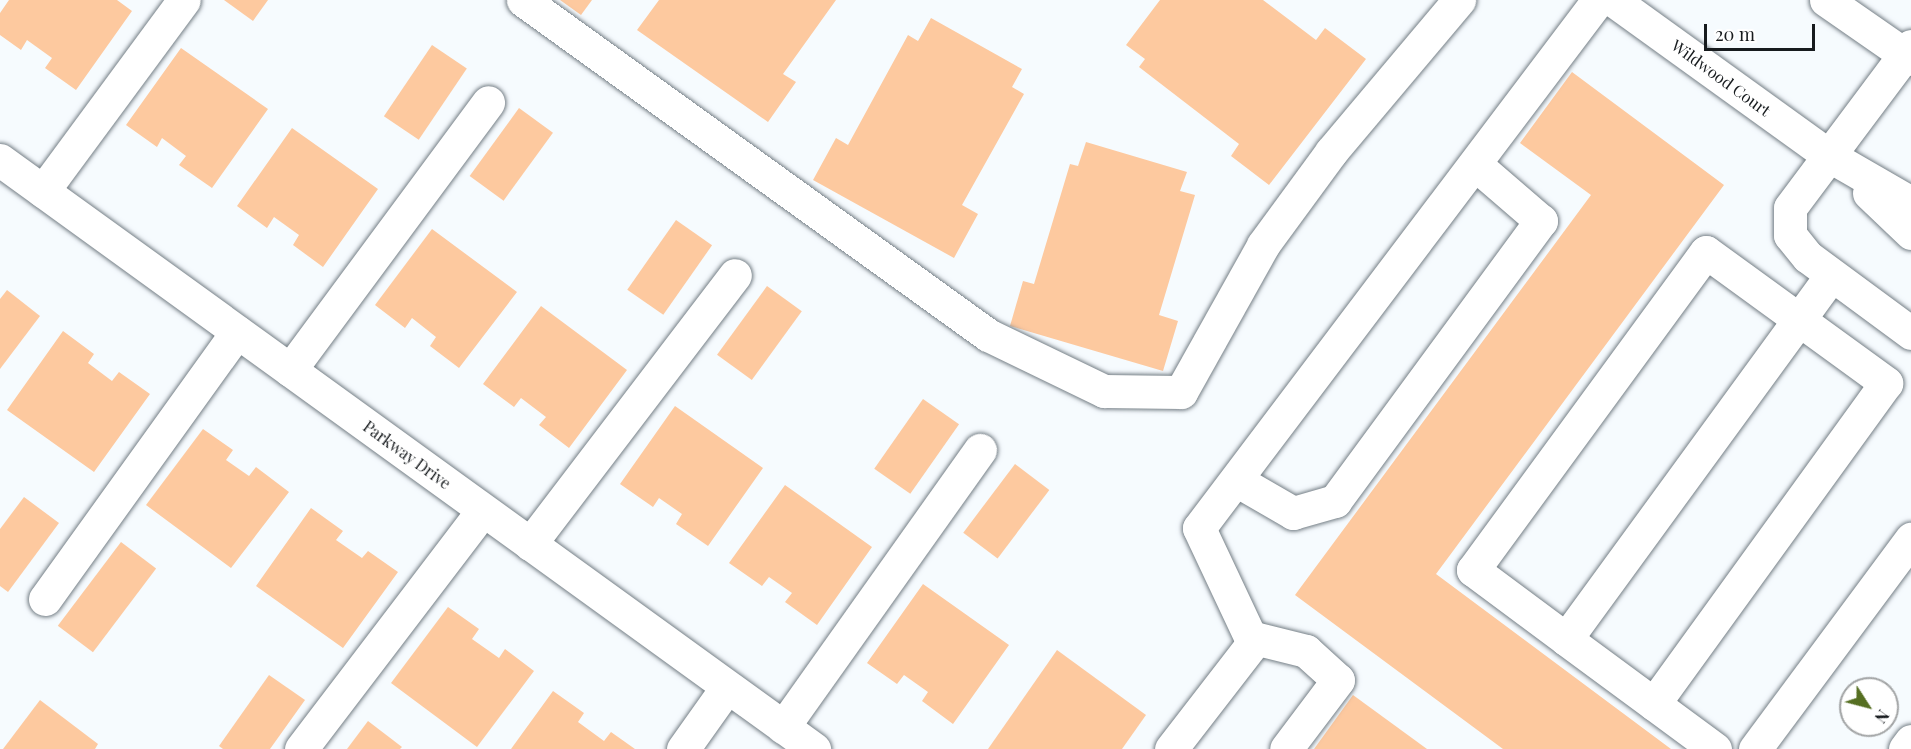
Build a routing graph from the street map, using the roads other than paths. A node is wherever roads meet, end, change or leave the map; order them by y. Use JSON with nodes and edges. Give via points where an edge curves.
{"nodes":[{"id":1,"x":184,"y":0,"type":"edge"},
{"id":2,"x":523,"y":0,"type":"edge"},
{"id":3,"x":1459,"y":0,"type":"edge"},
{"id":4,"x":1598,"y":0,"type":"edge"},
{"id":5,"x":1613,"y":0,"type":"edge"},
{"id":6,"x":1826,"y":0,"type":"edge"},
{"id":7,"x":1909,"y":53,"type":"edge"},
{"id":8,"x":488,"y":102,"type":"dead end"},
{"id":9,"x":1828,"y":155,"type":"junction"},
{"id":10,"x":0,"y":160,"type":"edge"},
{"id":11,"x":1475,"y":164,"type":"junction"},
{"id":12,"x":44,"y":191,"type":"junction"},
{"id":13,"x":1911,"y":203,"type":"edge"},
{"id":14,"x":1911,"y":233,"type":"edge"},
{"id":15,"x":735,"y":275,"type":"dead end"},
{"id":16,"x":1831,"y":275,"type":"junction"},
{"id":17,"x":1799,"y":320,"type":"junction"},
{"id":18,"x":237,"y":332,"type":"junction"},
{"id":19,"x":1911,"y":333,"type":"edge"},
{"id":20,"x":290,"y":369,"type":"junction"},
{"id":21,"x":980,"y":450,"type":"dead end"},
{"id":22,"x":1236,"y":480,"type":"junction"},
{"id":23,"x":483,"y":510,"type":"junction"},
{"id":24,"x":1911,"y":539,"type":"edge"},
{"id":25,"x":530,"y":543,"type":"junction"},
{"id":26,"x":45,"y":599,"type":"dead end"},
{"id":27,"x":1250,"y":637,"type":"junction"},
{"id":28,"x":1566,"y":639,"type":"junction"},
{"id":29,"x":727,"y":687,"type":"junction"},
{"id":30,"x":1654,"y":704,"type":"junction"},
{"id":31,"x":783,"y":727,"type":"junction"},
{"id":32,"x":1911,"y":741,"type":"edge"},
{"id":33,"x":301,"y":749,"type":"edge"},
{"id":34,"x":683,"y":749,"type":"edge"},
{"id":35,"x":814,"y":749,"type":"edge"},
{"id":36,"x":1171,"y":749,"type":"edge"},
{"id":37,"x":1286,"y":749,"type":"edge"},
{"id":38,"x":1715,"y":749,"type":"edge"},
{"id":39,"x":1755,"y":749,"type":"edge"},
{"id":40,"x":1905,"y":749,"type":"edge"}],
"edges":[{"from":1,"to":12,"type":"street"},
{"from":2,"to":3,"type":"street","via":[[988,334],[1104,390],[1181,392],[1263,245],[1331,152]]},
{"from":4,"to":11,"type":"street"},
{"from":5,"to":9,"type":"street","name":"Wildwood Court"},
{"from":6,"to":7,"type":"street"},
{"from":7,"to":9,"type":"street"},
{"from":8,"to":20,"type":"street"},
{"from":9,"to":13,"type":"street","name":"Wildwood Court"},
{"from":9,"to":14,"type":"street","name":"Wildwood Court"},
{"from":9,"to":16,"type":"street","via":[[1790,208],[1790,235],[1808,257]]},
{"from":10,"to":12,"type":"street","name":"Parkway Drive"},
{"from":11,"to":22,"type":"street"},
{"from":11,"to":22,"type":"street","via":[[1541,221],[1335,501],[1293,513]]},
{"from":12,"to":18,"type":"street","name":"Parkway Drive"},
{"from":15,"to":25,"type":"street"},
{"from":16,"to":17,"type":"street"},
{"from":16,"to":19,"type":"street"},
{"from":17,"to":28,"type":"street"},
{"from":17,"to":28,"type":"street","via":[[1706,252],[1473,570]]},
{"from":17,"to":30,"type":"street","via":[[1886,383]]},
{"from":18,"to":20,"type":"street","name":"Parkway Drive"},
{"from":18,"to":26,"type":"street"},
{"from":20,"to":23,"type":"street","name":"Parkway Drive"},
{"from":21,"to":31,"type":"street"},
{"from":22,"to":27,"type":"street","via":[[1199,528]]},
{"from":23,"to":25,"type":"street","name":"Parkway Drive"},
{"from":23,"to":33,"type":"street"},
{"from":24,"to":39,"type":"street"},
{"from":25,"to":29,"type":"street","name":"Parkway Drive"},
{"from":27,"to":36,"type":"street","via":[[1253,643]]},
{"from":27,"to":37,"type":"street","via":[[1306,651],[1338,680]]},
{"from":28,"to":30,"type":"street"},
{"from":29,"to":31,"type":"street","name":"Parkway Drive"},
{"from":29,"to":34,"type":"street"},
{"from":30,"to":38,"type":"street"},
{"from":31,"to":35,"type":"street","name":"Parkway Drive"},
{"from":32,"to":40,"type":"street"}]}
